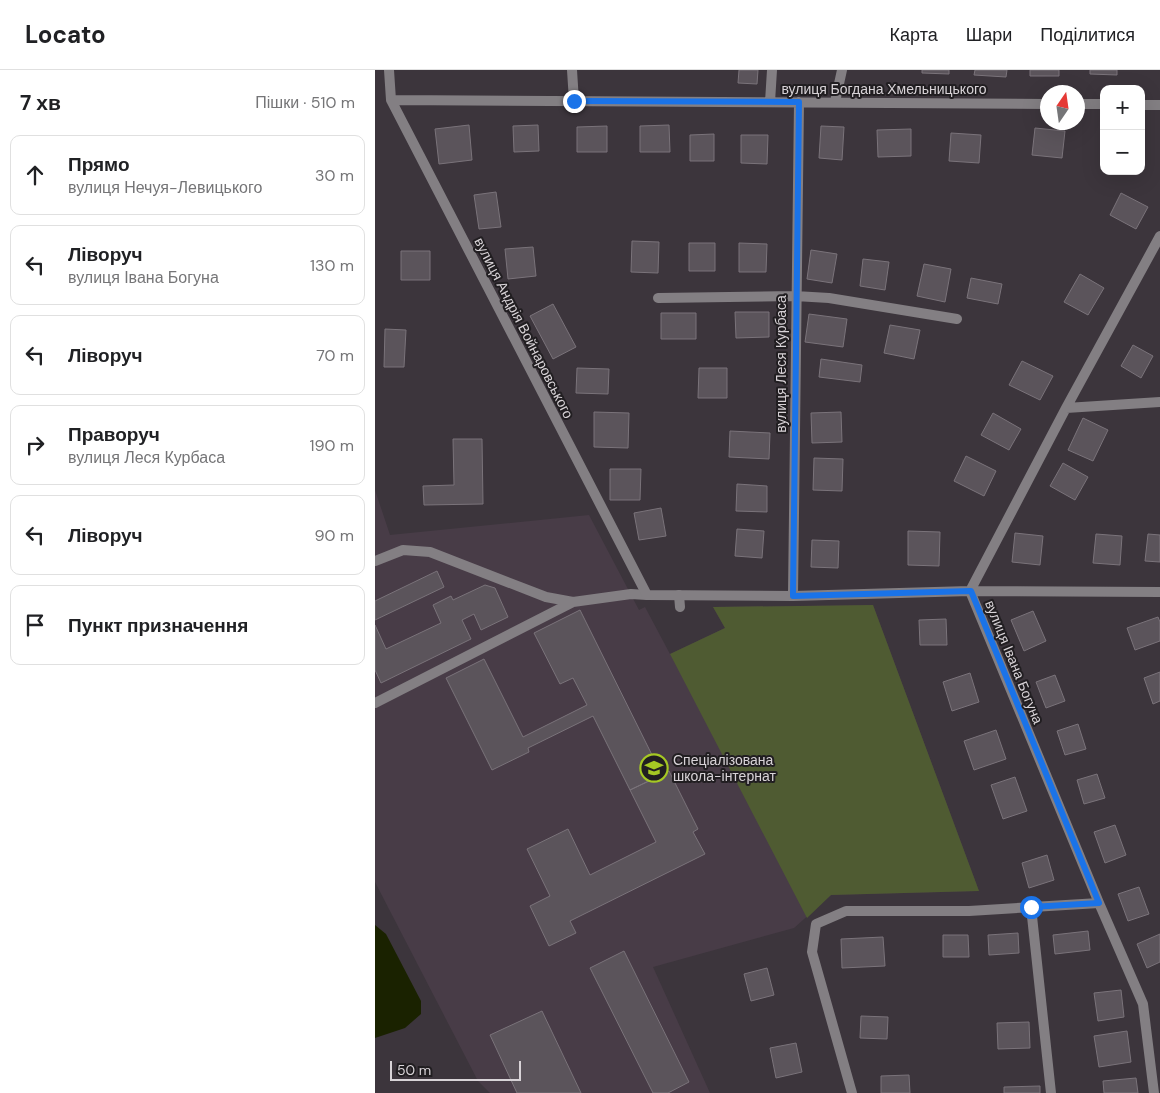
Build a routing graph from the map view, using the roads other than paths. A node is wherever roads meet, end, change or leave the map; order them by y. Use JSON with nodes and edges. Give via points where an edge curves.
{"nodes":[{"id":1,"x":389,"y":70,"type":"edge"},
{"id":2,"x":572,"y":70,"type":"edge"},
{"id":3,"x":772,"y":70,"type":"edge"},
{"id":4,"x":842,"y":70,"type":"edge"},
{"id":5,"x":391,"y":100,"type":"junction"},
{"id":6,"x":574,"y":101,"type":"junction"},
{"id":7,"x":770,"y":102,"type":"junction"},
{"id":8,"x":799,"y":102,"type":"junction"},
{"id":9,"x":835,"y":102,"type":"junction"},
{"id":10,"x":1040,"y":104,"type":"edge"},
{"id":11,"x":1085,"y":104,"type":"edge"},
{"id":12,"x":1100,"y":104,"type":"edge"},
{"id":13,"x":1145,"y":105,"type":"edge"},
{"id":14,"x":1160,"y":105,"type":"edge"},
{"id":15,"x":1160,"y":236,"type":"edge"},
{"id":16,"x":795,"y":296,"type":"junction"},
{"id":17,"x":658,"y":298,"type":"dead end"},
{"id":18,"x":957,"y":319,"type":"dead end"},
{"id":19,"x":1160,"y":402,"type":"edge"},
{"id":20,"x":1066,"y":408,"type":"junction"},
{"id":21,"x":375,"y":561,"type":"edge"},
{"id":22,"x":971,"y":591,"type":"junction"},
{"id":23,"x":1160,"y":592,"type":"edge"},
{"id":24,"x":647,"y":595,"type":"junction"},
{"id":25,"x":679,"y":596,"type":"junction"},
{"id":26,"x":793,"y":596,"type":"junction"},
{"id":27,"x":573,"y":602,"type":"junction"},
{"id":28,"x":680,"y":607,"type":"dead end"},
{"id":29,"x":375,"y":703,"type":"edge"},
{"id":30,"x":1099,"y":903,"type":"junction"},
{"id":31,"x":1031,"y":907,"type":"junction"},
{"id":32,"x":852,"y":1093,"type":"edge"},
{"id":33,"x":1051,"y":1093,"type":"edge"},
{"id":34,"x":1154,"y":1093,"type":"edge"}],
"edges":[{"from":1,"to":5,"type":"street","name":"вулиця Андрія Войнаровського"},
{"from":2,"to":6,"type":"street"},
{"from":3,"to":7,"type":"street"},
{"from":4,"to":9,"type":"street"},
{"from":5,"to":6,"type":"street","name":"вулиця Богдана Хмельницького"},
{"from":5,"to":24,"type":"street","name":"вулиця Андрія Войнаровського"},
{"from":6,"to":7,"type":"street","name":"вулиця Богдана Хмельницького"},
{"from":7,"to":8,"type":"street","name":"вулиця Богдана Хмельницького"},
{"from":8,"to":9,"type":"street","name":"вулиця Богдана Хмельницького"},
{"from":8,"to":16,"type":"street","name":"вулиця Леся Курбаса"},
{"from":9,"to":10,"type":"street","name":"вулиця Богдана Хмельницького"},
{"from":11,"to":12,"type":"street"},
{"from":13,"to":14,"type":"street"},
{"from":15,"to":20,"type":"street","name":"вулиця Івана Богуна"},
{"from":16,"to":17,"type":"street"},
{"from":16,"to":18,"type":"street","via":[[829,298]]},
{"from":16,"to":26,"type":"street","name":"вулиця Леся Курбаса"},
{"from":19,"to":20,"type":"street"},
{"from":20,"to":22,"type":"street","name":"вулиця Івана Богуна"},
{"from":21,"to":27,"type":"street","via":[[403,550],[430,552],[546,597]]},
{"from":22,"to":23,"type":"street"},
{"from":22,"to":26,"type":"street"},
{"from":22,"to":30,"type":"street","name":"вулиця Івана Богуна"},
{"from":24,"to":25,"type":"street"},
{"from":24,"to":27,"type":"street","via":[[631,594]]},
{"from":25,"to":26,"type":"street"},
{"from":25,"to":28,"type":"street"},
{"from":27,"to":29,"type":"street"},
{"from":30,"to":31,"type":"street"},
{"from":30,"to":34,"type":"street","name":"вулиця Івана Богуна","via":[[1143,1004]]},
{"from":31,"to":32,"type":"street","via":[[969,911],[846,911],[816,924],[812,952]]},
{"from":31,"to":33,"type":"street"}]}
